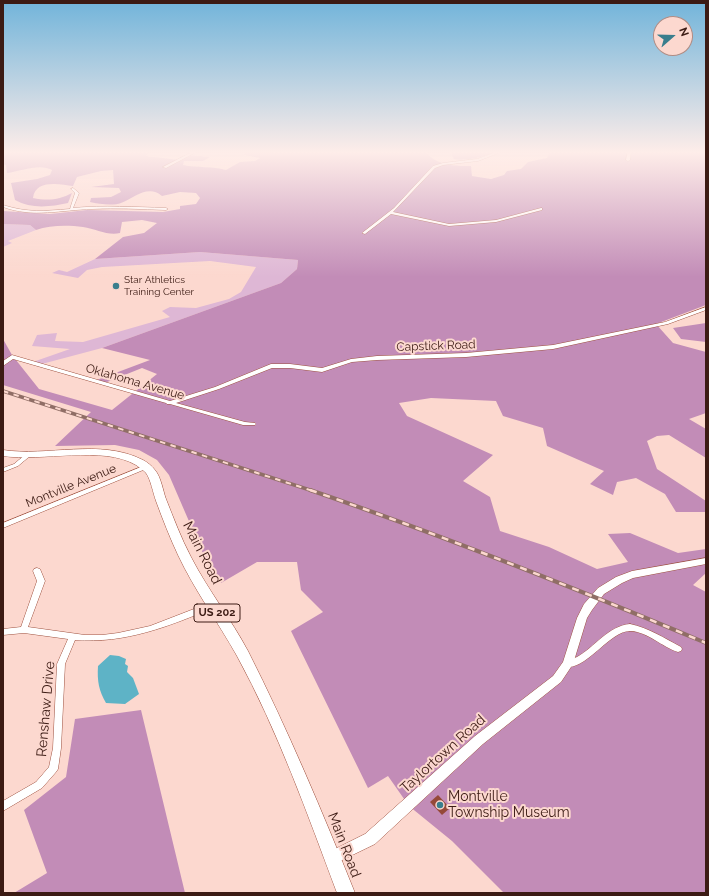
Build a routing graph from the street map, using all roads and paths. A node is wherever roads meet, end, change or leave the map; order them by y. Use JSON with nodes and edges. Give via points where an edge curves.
{"nodes":[{"id":1,"x":77,"y":193,"type":"edge"},
{"id":2,"x":409,"y":193,"type":"edge"},
{"id":3,"x":3,"y":206,"type":"edge"},
{"id":4,"x":166,"y":208,"type":"dead end"},
{"id":5,"x":541,"y":209,"type":"dead end"},
{"id":6,"x":71,"y":210,"type":"junction"},
{"id":7,"x":390,"y":213,"type":"junction"},
{"id":8,"x":364,"y":233,"type":"dead end"},
{"id":9,"x":706,"y":308,"type":"edge"},
{"id":10,"x":3,"y":364,"type":"edge"},
{"id":11,"x":169,"y":403,"type":"junction"},
{"id":12,"x":253,"y":424,"type":"dead end"},
{"id":13,"x":3,"y":453,"type":"edge"},
{"id":14,"x":28,"y":455,"type":"junction"},
{"id":15,"x":146,"y":467,"type":"junction"},
{"id":16,"x":3,"y":470,"type":"edge"},
{"id":17,"x":3,"y":526,"type":"edge"},
{"id":18,"x":706,"y":561,"type":"edge"},
{"id":19,"x":36,"y":571,"type":"dead end"},
{"id":20,"x":212,"y":604,"type":"junction"},
{"id":21,"x":24,"y":630,"type":"junction"},
{"id":22,"x":3,"y":632,"type":"edge"},
{"id":23,"x":72,"y":637,"type":"junction"},
{"id":24,"x":678,"y":649,"type":"dead end"},
{"id":25,"x":568,"y":664,"type":"junction"},
{"id":26,"x":3,"y":806,"type":"edge"},
{"id":27,"x":332,"y":858,"type":"junction"},
{"id":28,"x":346,"y":893,"type":"edge"}],
"edges":[{"from":1,"to":6,"type":"street"},
{"from":2,"to":7,"type":"street"},
{"from":3,"to":6,"type":"street","via":[[24,211]]},
{"from":4,"to":6,"type":"street"},
{"from":5,"to":7,"type":"street","via":[[496,221],[449,225]]},
{"from":7,"to":8,"type":"street"},
{"from":9,"to":11,"type":"street","name":"Capstick Road","via":[[666,323],[553,347],[466,355],[377,358],[351,361],[322,370],[271,366],[217,388]]},
{"from":10,"to":11,"type":"street","name":"Oklahoma Avenue","via":[[12,357]]},
{"from":11,"to":12,"type":"street","name":"Oklahoma Avenue"},
{"from":13,"to":14,"type":"main road"},
{"from":14,"to":15,"type":"main road","via":[[105,454],[131,458]]},
{"from":14,"to":16,"type":"street","via":[[16,465]]},
{"from":15,"to":17,"type":"street","name":"Montville Avenue"},
{"from":15,"to":20,"type":"main road","name":"Main Road","number":"US 202","via":[[151,472],[174,533]]},
{"from":18,"to":25,"type":"street","name":"Taylortown Road","via":[[632,575],[601,591],[582,618]]},
{"from":19,"to":21,"type":"street","via":[[41,581]]},
{"from":20,"to":23,"type":"street","via":[[171,622],[131,634],[96,638]]},
{"from":20,"to":27,"type":"main road","name":"Main Road","number":"US 202","via":[[242,653],[281,733]]},
{"from":21,"to":22,"type":"street"},
{"from":21,"to":23,"type":"street","via":[[40,630]]},
{"from":23,"to":26,"type":"street","name":"Renshaw Drive","via":[[61,664],[57,748],[53,769],[39,786]]},
{"from":24,"to":25,"type":"street","name":"Taylortown Road","via":[[640,629],[624,628],[579,661]]},
{"from":25,"to":27,"type":"street","name":"Taylortown Road","via":[[556,679],[479,740],[370,839]]},
{"from":27,"to":28,"type":"main road","name":"Main Road","number":"US 202"}]}
